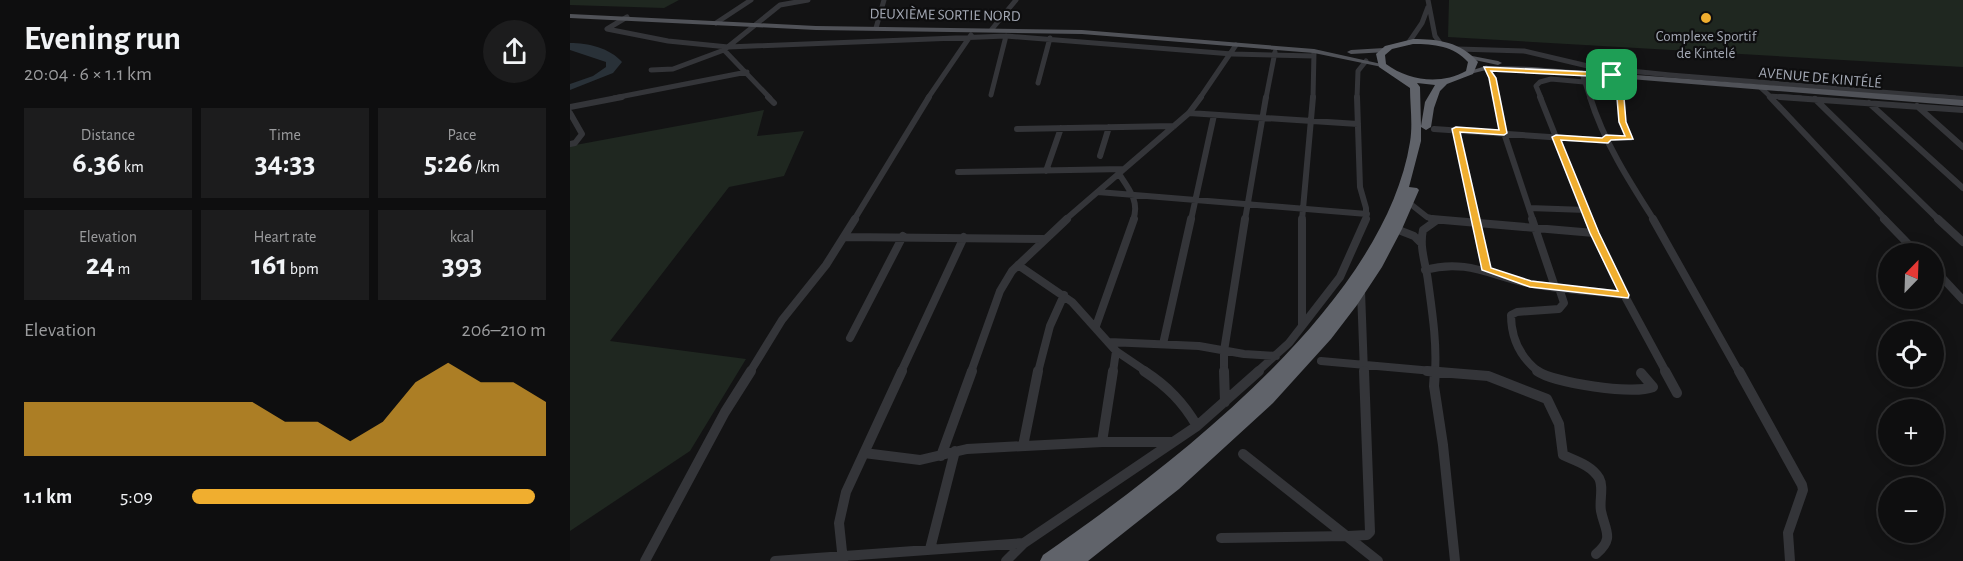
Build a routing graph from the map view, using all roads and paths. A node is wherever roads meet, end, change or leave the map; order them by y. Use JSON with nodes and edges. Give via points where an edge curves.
{"nodes":[{"id":1,"x":751,"y":0,"type":"edge"},
{"id":2,"x":808,"y":0,"type":"edge"},
{"id":3,"x":884,"y":0,"type":"edge"},
{"id":4,"x":1016,"y":0,"type":"edge"},
{"id":5,"x":1428,"y":0,"type":"edge"},
{"id":6,"x":1428,"y":8,"type":"junction"},
{"id":7,"x":570,"y":16,"type":"edge"},
{"id":8,"x":627,"y":17,"type":"junction"},
{"id":9,"x":716,"y":22,"type":"junction"},
{"id":10,"x":756,"y":25,"type":"junction"},
{"id":11,"x":876,"y":28,"type":"junction"},
{"id":12,"x":992,"y":29,"type":"junction"},
{"id":13,"x":972,"y":32,"type":"junction"},
{"id":14,"x":1006,"y":36,"type":"junction"},
{"id":15,"x":1050,"y":38,"type":"junction"},
{"id":16,"x":1409,"y":42,"type":"junction"},
{"id":17,"x":1440,"y":44,"type":"junction"},
{"id":18,"x":1236,"y":45,"type":"junction"},
{"id":19,"x":726,"y":49,"type":"junction"},
{"id":20,"x":1458,"y":49,"type":"junction"},
{"id":21,"x":1384,"y":50,"type":"junction"},
{"id":22,"x":1276,"y":51,"type":"junction"},
{"id":23,"x":1316,"y":53,"type":"junction"},
{"id":24,"x":1232,"y":54,"type":"junction"},
{"id":25,"x":1470,"y":57,"type":"junction"},
{"id":26,"x":1366,"y":61,"type":"junction"},
{"id":27,"x":1382,"y":65,"type":"junction"},
{"id":28,"x":1486,"y":69,"type":"junction"},
{"id":29,"x":1532,"y":69,"type":"junction"},
{"id":30,"x":651,"y":70,"type":"dead end"},
{"id":31,"x":747,"y":72,"type":"junction"},
{"id":32,"x":1470,"y":72,"type":"junction"},
{"id":33,"x":1612,"y":75,"type":"junction"},
{"id":34,"x":1583,"y":77,"type":"junction"},
{"id":35,"x":1404,"y":78,"type":"junction"},
{"id":36,"x":1445,"y":81,"type":"junction"},
{"id":37,"x":1038,"y":83,"type":"dead end"},
{"id":38,"x":1760,"y":87,"type":"junction"},
{"id":39,"x":991,"y":95,"type":"dead end"},
{"id":40,"x":1769,"y":96,"type":"junction"},
{"id":41,"x":1815,"y":99,"type":"junction"},
{"id":42,"x":1963,"y":99,"type":"edge"},
{"id":43,"x":774,"y":103,"type":"dead end"},
{"id":44,"x":1869,"y":103,"type":"junction"},
{"id":45,"x":1963,"y":104,"type":"edge"},
{"id":46,"x":1917,"y":106,"type":"junction"},
{"id":47,"x":570,"y":107,"type":"edge"},
{"id":48,"x":1963,"y":110,"type":"edge"},
{"id":49,"x":570,"y":113,"type":"edge"},
{"id":50,"x":1189,"y":113,"type":"junction"},
{"id":51,"x":1214,"y":115,"type":"junction"},
{"id":52,"x":1262,"y":118,"type":"junction"},
{"id":53,"x":1310,"y":121,"type":"junction"},
{"id":54,"x":1358,"y":124,"type":"junction"},
{"id":55,"x":1174,"y":126,"type":"junction"},
{"id":56,"x":1109,"y":127,"type":"junction"},
{"id":57,"x":1061,"y":128,"type":"junction"},
{"id":58,"x":1017,"y":129,"type":"dead end"},
{"id":59,"x":1434,"y":129,"type":"dead end"},
{"id":60,"x":1456,"y":129,"type":"junction"},
{"id":61,"x":1504,"y":133,"type":"junction"},
{"id":62,"x":1556,"y":137,"type":"junction"},
{"id":63,"x":1607,"y":139,"type":"junction"},
{"id":64,"x":570,"y":144,"type":"edge"},
{"id":65,"x":1963,"y":147,"type":"edge"},
{"id":66,"x":1100,"y":156,"type":"dead end"},
{"id":67,"x":1046,"y":171,"type":"junction"},
{"id":68,"x":958,"y":172,"type":"dead end"},
{"id":69,"x":1121,"y":172,"type":"junction"},
{"id":70,"x":1963,"y":188,"type":"edge"},
{"id":71,"x":1098,"y":192,"type":"junction"},
{"id":72,"x":1133,"y":195,"type":"junction"},
{"id":73,"x":1196,"y":201,"type":"junction"},
{"id":74,"x":1408,"y":202,"type":"junction"},
{"id":75,"x":1247,"y":205,"type":"junction"},
{"id":76,"x":1529,"y":208,"type":"junction"},
{"id":77,"x":1303,"y":210,"type":"junction"},
{"id":78,"x":1586,"y":210,"type":"junction"},
{"id":79,"x":1367,"y":214,"type":"junction"},
{"id":80,"x":1437,"y":220,"type":"junction"},
{"id":81,"x":1478,"y":223,"type":"junction"},
{"id":82,"x":1396,"y":229,"type":"junction"},
{"id":83,"x":1536,"y":229,"type":"junction"},
{"id":84,"x":1594,"y":233,"type":"junction"},
{"id":85,"x":903,"y":236,"type":"junction"},
{"id":86,"x":844,"y":237,"type":"junction"},
{"id":87,"x":964,"y":237,"type":"junction"},
{"id":88,"x":1043,"y":239,"type":"junction"},
{"id":89,"x":1420,"y":242,"type":"junction"},
{"id":90,"x":1963,"y":242,"type":"edge"},
{"id":91,"x":1908,"y":243,"type":"edge"},
{"id":92,"x":1018,"y":265,"type":"junction"},
{"id":93,"x":1425,"y":270,"type":"junction"},
{"id":94,"x":1486,"y":270,"type":"junction"},
{"id":95,"x":1944,"y":280,"type":"edge"},
{"id":96,"x":1557,"y":287,"type":"junction"},
{"id":97,"x":1361,"y":291,"type":"junction"},
{"id":98,"x":1064,"y":295,"type":"junction"},
{"id":99,"x":1624,"y":295,"type":"junction"},
{"id":100,"x":1963,"y":300,"type":"edge"},
{"id":101,"x":1096,"y":326,"type":"junction"},
{"id":102,"x":1302,"y":326,"type":"junction"},
{"id":103,"x":850,"y":338,"type":"dead end"},
{"id":104,"x":1109,"y":342,"type":"junction"},
{"id":105,"x":1163,"y":344,"type":"junction"},
{"id":106,"x":1116,"y":351,"type":"junction"},
{"id":107,"x":1224,"y":351,"type":"junction"},
{"id":108,"x":1276,"y":356,"type":"junction"},
{"id":109,"x":1321,"y":361,"type":"dead end"},
{"id":110,"x":1364,"y":365,"type":"junction"},
{"id":111,"x":1434,"y":371,"type":"junction"},
{"id":112,"x":1641,"y":373,"type":"dead end"},
{"id":113,"x":1677,"y":393,"type":"dead end"},
{"id":114,"x":1225,"y":402,"type":"junction"},
{"id":115,"x":1197,"y":426,"type":"junction"},
{"id":116,"x":1102,"y":442,"type":"junction"},
{"id":117,"x":1172,"y":442,"type":"junction"},
{"id":118,"x":1023,"y":446,"type":"junction"},
{"id":119,"x":955,"y":451,"type":"junction"},
{"id":120,"x":864,"y":453,"type":"junction"},
{"id":121,"x":1243,"y":454,"type":"dead end"},
{"id":122,"x":941,"y":456,"type":"junction"},
{"id":123,"x":1348,"y":536,"type":"junction"},
{"id":124,"x":1221,"y":538,"type":"dead end"},
{"id":125,"x":1024,"y":543,"type":"junction"},
{"id":126,"x":930,"y":549,"type":"junction"},
{"id":127,"x":1596,"y":554,"type":"dead end"},
{"id":128,"x":844,"y":558,"type":"edge"},
{"id":129,"x":645,"y":561,"type":"edge"},
{"id":130,"x":775,"y":561,"type":"edge"},
{"id":131,"x":1006,"y":561,"type":"edge"},
{"id":132,"x":1050,"y":561,"type":"edge"},
{"id":133,"x":1073,"y":561,"type":"edge"},
{"id":134,"x":1378,"y":561,"type":"edge"},
{"id":135,"x":1455,"y":561,"type":"edge"},
{"id":136,"x":1790,"y":561,"type":"edge"}],
"edges":[{"from":1,"to":9,"type":"street"},
{"from":2,"to":10,"type":"street","via":[[780,5]]},
{"from":3,"to":11,"type":"street"},
{"from":4,"to":12,"type":"street"},
{"from":5,"to":6,"type":"street"},
{"from":6,"to":16,"type":"street"},
{"from":6,"to":17,"type":"street"},
{"from":7,"to":8,"type":"main road","name":"DEUXIÈME SORTIE NORD"},
{"from":8,"to":9,"type":"main road","name":"DEUXIÈME SORTIE NORD"},
{"from":8,"to":19,"type":"street","via":[[607,29]]},
{"from":9,"to":10,"type":"main road","name":"DEUXIÈME SORTIE NORD"},
{"from":10,"to":11,"type":"main road","name":"DEUXIÈME SORTIE NORD"},
{"from":10,"to":19,"type":"street"},
{"from":11,"to":13,"type":"main road","name":"DEUXIÈME SORTIE NORD"},
{"from":12,"to":13,"type":"main road","name":"DEUXIÈME SORTIE NORD"},
{"from":12,"to":18,"type":"main road","name":"DEUXIÈME SORTIE NORD"},
{"from":13,"to":14,"type":"street"},
{"from":13,"to":19,"type":"street"},
{"from":13,"to":86,"type":"street"},
{"from":14,"to":15,"type":"street"},
{"from":14,"to":39,"type":"street"},
{"from":15,"to":24,"type":"street"},
{"from":15,"to":37,"type":"street"},
{"from":16,"to":17,"type":"highway"},
{"from":16,"to":21,"type":"highway"},
{"from":17,"to":20,"type":"highway"},
{"from":18,"to":22,"type":"main road","name":"DEUXIÈME SORTIE NORD"},
{"from":18,"to":24,"type":"street"},
{"from":19,"to":30,"type":"street","via":[[673,69]]},
{"from":19,"to":31,"type":"street"},
{"from":20,"to":25,"type":"highway"},
{"from":20,"to":42,"type":"street","via":[[1524,51],[1592,67],[1649,73]]},
{"from":21,"to":23,"type":"main road","name":"DEUXIÈME SORTIE NORD"},
{"from":21,"to":27,"type":"highway","via":[[1380,54]]},
{"from":22,"to":23,"type":"main road","name":"DEUXIÈME SORTIE NORD"},
{"from":22,"to":24,"type":"street"},
{"from":22,"to":52,"type":"street"},
{"from":23,"to":26,"type":"main road","name":"DEUXIÈME SORTIE NORD"},
{"from":23,"to":53,"type":"street"},
{"from":24,"to":50,"type":"street"},
{"from":25,"to":29,"type":"main road","name":"AVENUE DE KINTÉLÉ"},
{"from":25,"to":32,"type":"highway"},
{"from":26,"to":27,"type":"main road","name":"DEUXIÈME SORTIE NORD"},
{"from":26,"to":54,"type":"street","via":[[1358,73]]},
{"from":27,"to":35,"type":"highway"},
{"from":28,"to":29,"type":"main road","name":"AVENUE DE KINTÉLÉ"},
{"from":28,"to":32,"type":"main road","name":"AVENUE DE KINTÉLÉ"},
{"from":28,"to":61,"type":"street","via":[[1492,78]]},
{"from":29,"to":34,"type":"main road","name":"AVENUE DE KINTÉLÉ"},
{"from":31,"to":43,"type":"street"},
{"from":31,"to":47,"type":"street"},
{"from":32,"to":36,"type":"highway"},
{"from":33,"to":34,"type":"main road","name":"AVENUE DE KINTÉLÉ"},
{"from":33,"to":38,"type":"main road","name":"AVENUE DE KINTÉLÉ"},
{"from":33,"to":63,"type":"street","via":[[1630,138]]},
{"from":34,"to":62,"type":"street","via":[[1547,79],[1537,84]]},
{"from":34,"to":63,"type":"street"},
{"from":35,"to":36,"type":"highway"},
{"from":35,"to":132,"type":"highway","via":[[1415,87],[1418,108],[1411,168],[1376,246],[1340,300],[1277,373],[1214,434],[1122,510]]},
{"from":36,"to":74,"type":"highway","via":[[1427,109],[1422,152]]},
{"from":38,"to":40,"type":"street"},
{"from":38,"to":45,"type":"main road","name":"AVENUE DE KINTÉLÉ"},
{"from":40,"to":41,"type":"street"},
{"from":40,"to":91,"type":"street"},
{"from":41,"to":44,"type":"street"},
{"from":41,"to":90,"type":"street"},
{"from":44,"to":46,"type":"street"},
{"from":44,"to":70,"type":"street"},
{"from":46,"to":48,"type":"street"},
{"from":46,"to":65,"type":"street"},
{"from":49,"to":64,"type":"street","via":[[582,134]]},
{"from":50,"to":51,"type":"street"},
{"from":50,"to":55,"type":"street"},
{"from":51,"to":52,"type":"street"},
{"from":51,"to":73,"type":"street"},
{"from":52,"to":53,"type":"street"},
{"from":52,"to":75,"type":"street"},
{"from":53,"to":54,"type":"street"},
{"from":53,"to":77,"type":"street"},
{"from":54,"to":79,"type":"street","via":[[1360,187]]},
{"from":55,"to":56,"type":"street"},
{"from":55,"to":69,"type":"street"},
{"from":56,"to":57,"type":"street"},
{"from":56,"to":66,"type":"street"},
{"from":57,"to":58,"type":"street"},
{"from":57,"to":67,"type":"street"},
{"from":59,"to":60,"type":"street"},
{"from":60,"to":61,"type":"street"},
{"from":60,"to":81,"type":"street"},
{"from":61,"to":62,"type":"street"},
{"from":61,"to":76,"type":"street"},
{"from":62,"to":63,"type":"street"},
{"from":62,"to":78,"type":"street"},
{"from":63,"to":136,"type":"street","via":[[1800,478],[1803,490],[1785,538]]},
{"from":67,"to":68,"type":"street"},
{"from":67,"to":69,"type":"street"},
{"from":69,"to":71,"type":"street"},
{"from":69,"to":72,"type":"street"},
{"from":71,"to":72,"type":"street"},
{"from":71,"to":88,"type":"street"},
{"from":72,"to":73,"type":"street"},
{"from":72,"to":101,"type":"street","via":[[1137,210]]},
{"from":73,"to":75,"type":"street"},
{"from":73,"to":105,"type":"street"},
{"from":74,"to":80,"type":"street"},
{"from":74,"to":82,"type":"highway"},
{"from":75,"to":77,"type":"street"},
{"from":75,"to":107,"type":"street"},
{"from":76,"to":78,"type":"street"},
{"from":76,"to":83,"type":"street"},
{"from":77,"to":79,"type":"street"},
{"from":77,"to":102,"type":"street"},
{"from":78,"to":84,"type":"street"},
{"from":79,"to":102,"type":"street","via":[[1347,266]]},
{"from":80,"to":81,"type":"street"},
{"from":80,"to":89,"type":"street","via":[[1423,230]]},
{"from":81,"to":83,"type":"street"},
{"from":81,"to":94,"type":"street"},
{"from":82,"to":89,"type":"street"},
{"from":82,"to":97,"type":"highway"},
{"from":83,"to":84,"type":"street"},
{"from":83,"to":96,"type":"street"},
{"from":84,"to":99,"type":"street"},
{"from":85,"to":86,"type":"street"},
{"from":85,"to":87,"type":"street"},
{"from":85,"to":103,"type":"street"},
{"from":86,"to":129,"type":"street","via":[[782,320],[725,412]]},
{"from":87,"to":88,"type":"street"},
{"from":87,"to":120,"type":"street"},
{"from":88,"to":92,"type":"street"},
{"from":89,"to":93,"type":"street"},
{"from":92,"to":98,"type":"street"},
{"from":92,"to":122,"type":"street","via":[[1000,291]]},
{"from":93,"to":94,"type":"street","via":[[1451,265]]},
{"from":93,"to":111,"type":"street","via":[[1436,355]]},
{"from":94,"to":96,"type":"street","via":[[1524,283]]},
{"from":95,"to":100,"type":"street"},
{"from":96,"to":99,"type":"street"},
{"from":96,"to":112,"type":"street","via":[[1564,300],[1559,309],[1511,315],[1526,362],[1548,377],[1649,391],[1652,384]]},
{"from":97,"to":110,"type":"street"},
{"from":97,"to":133,"type":"highway","via":[[1301,365],[1235,430],[1129,521]]},
{"from":98,"to":101,"type":"street"},
{"from":98,"to":118,"type":"street","via":[[1048,331]]},
{"from":99,"to":113,"type":"street"},
{"from":101,"to":104,"type":"street"},
{"from":102,"to":108,"type":"street"},
{"from":104,"to":105,"type":"street"},
{"from":104,"to":106,"type":"street"},
{"from":105,"to":107,"type":"street"},
{"from":106,"to":115,"type":"street","via":[[1164,384],[1186,407]]},
{"from":106,"to":116,"type":"street"},
{"from":107,"to":108,"type":"street"},
{"from":107,"to":114,"type":"street"},
{"from":108,"to":114,"type":"street"},
{"from":109,"to":110,"type":"street"},
{"from":110,"to":111,"type":"street"},
{"from":110,"to":123,"type":"street","via":[[1371,529],[1367,535]]},
{"from":111,"to":127,"type":"street","via":[[1494,378],[1550,402],[1559,424],[1563,455],[1588,466],[1600,480],[1602,512],[1608,528],[1605,546]]},
{"from":111,"to":135,"type":"street"},
{"from":114,"to":115,"type":"street"},
{"from":115,"to":117,"type":"street"},
{"from":116,"to":117,"type":"street"},
{"from":116,"to":118,"type":"street"},
{"from":117,"to":125,"type":"street"},
{"from":118,"to":119,"type":"street"},
{"from":119,"to":122,"type":"street"},
{"from":119,"to":126,"type":"street"},
{"from":120,"to":122,"type":"street","via":[[920,460]]},
{"from":120,"to":128,"type":"street","via":[[846,486],[838,531]]},
{"from":121,"to":123,"type":"street"},
{"from":123,"to":124,"type":"street"},
{"from":123,"to":134,"type":"street"},
{"from":125,"to":126,"type":"street"},
{"from":125,"to":131,"type":"street"},
{"from":126,"to":128,"type":"street"},
{"from":128,"to":130,"type":"street"}]}
